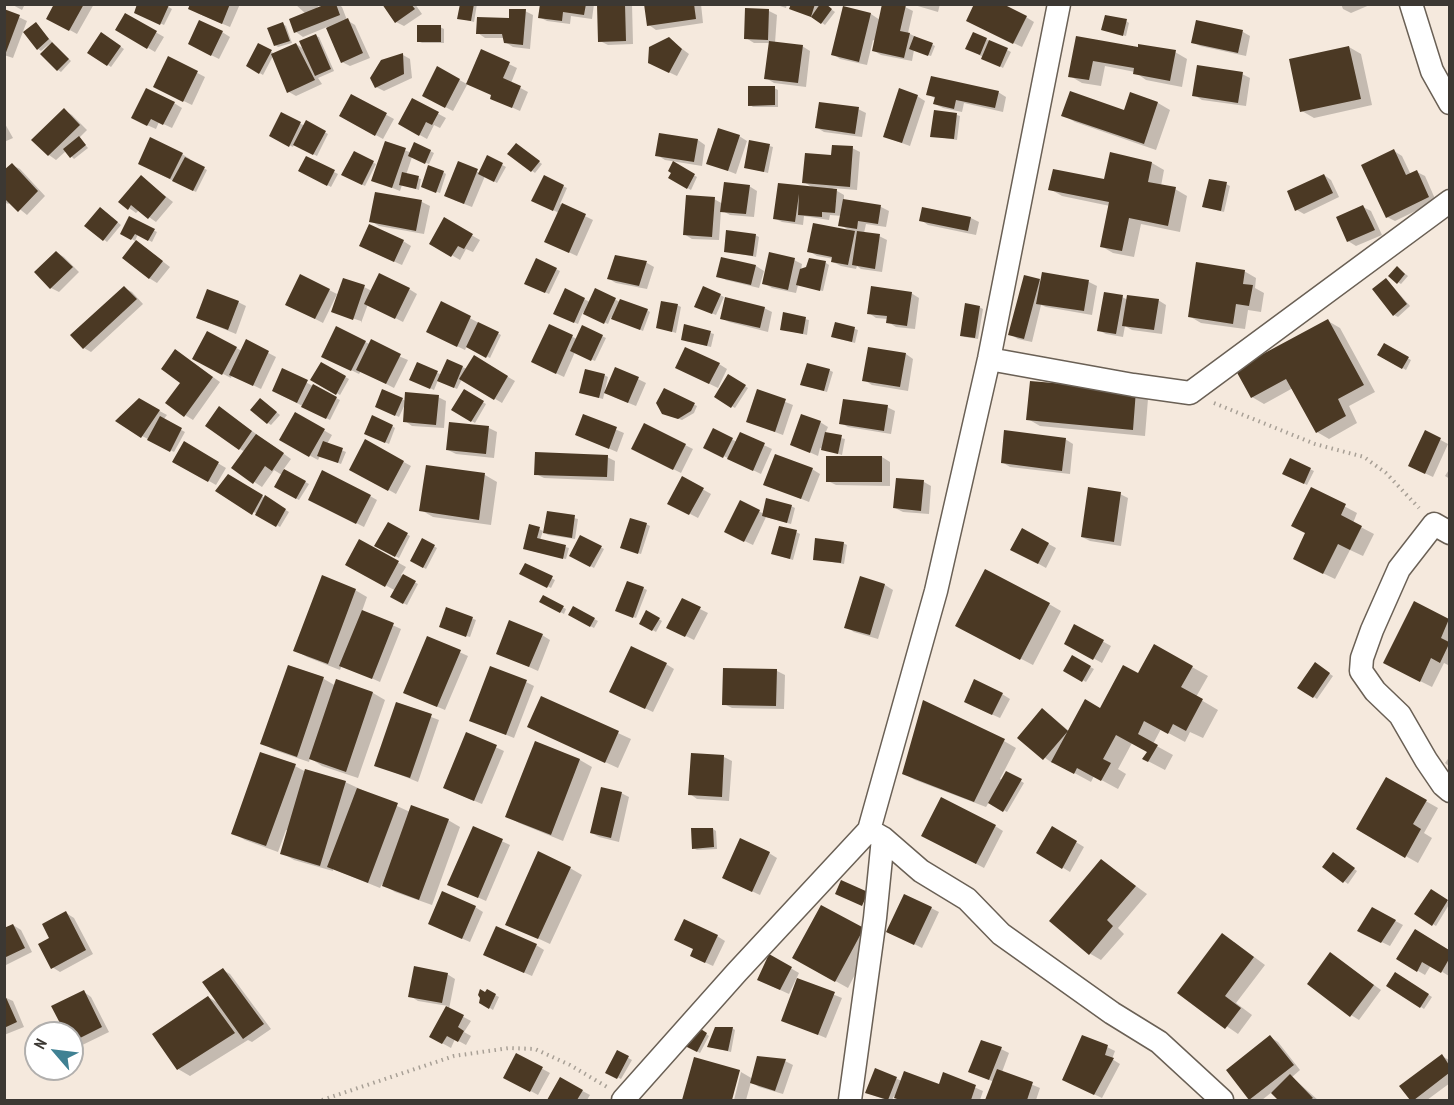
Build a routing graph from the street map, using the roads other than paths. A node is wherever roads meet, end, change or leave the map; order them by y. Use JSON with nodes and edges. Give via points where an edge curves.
{"nodes":[{"id":1,"x":1059,"y":4,"type":"edge"},
{"id":2,"x":1411,"y":4,"type":"edge"},
{"id":3,"x":1449,"y":103,"type":"edge"},
{"id":4,"x":1449,"y":201,"type":"edge"},
{"id":5,"x":989,"y":359,"type":"junction"},
{"id":6,"x":1442,"y":529,"type":"edge"},
{"id":7,"x":1449,"y":791,"type":"edge"},
{"id":8,"x":876,"y":834,"type":"junction"},
{"id":9,"x":624,"y":1100,"type":"edge"},
{"id":10,"x":850,"y":1101,"type":"edge"},
{"id":11,"x":1222,"y":1101,"type":"edge"}],
"edges":[{"from":1,"to":5,"type":"street"},
{"from":2,"to":3,"type":"street","via":[[1432,71]]},
{"from":4,"to":5,"type":"street","via":[[1190,393]]},
{"from":5,"to":8,"type":"street"},
{"from":6,"to":7,"type":"street","via":[[1400,569],[1372,630],[1361,671],[1374,691],[1400,715]]},
{"from":8,"to":9,"type":"street","via":[[737,972]]},
{"from":8,"to":10,"type":"street","via":[[875,918]]},
{"from":8,"to":11,"type":"street","via":[[921,871],[967,899],[1001,934],[1159,1042]]}]}
